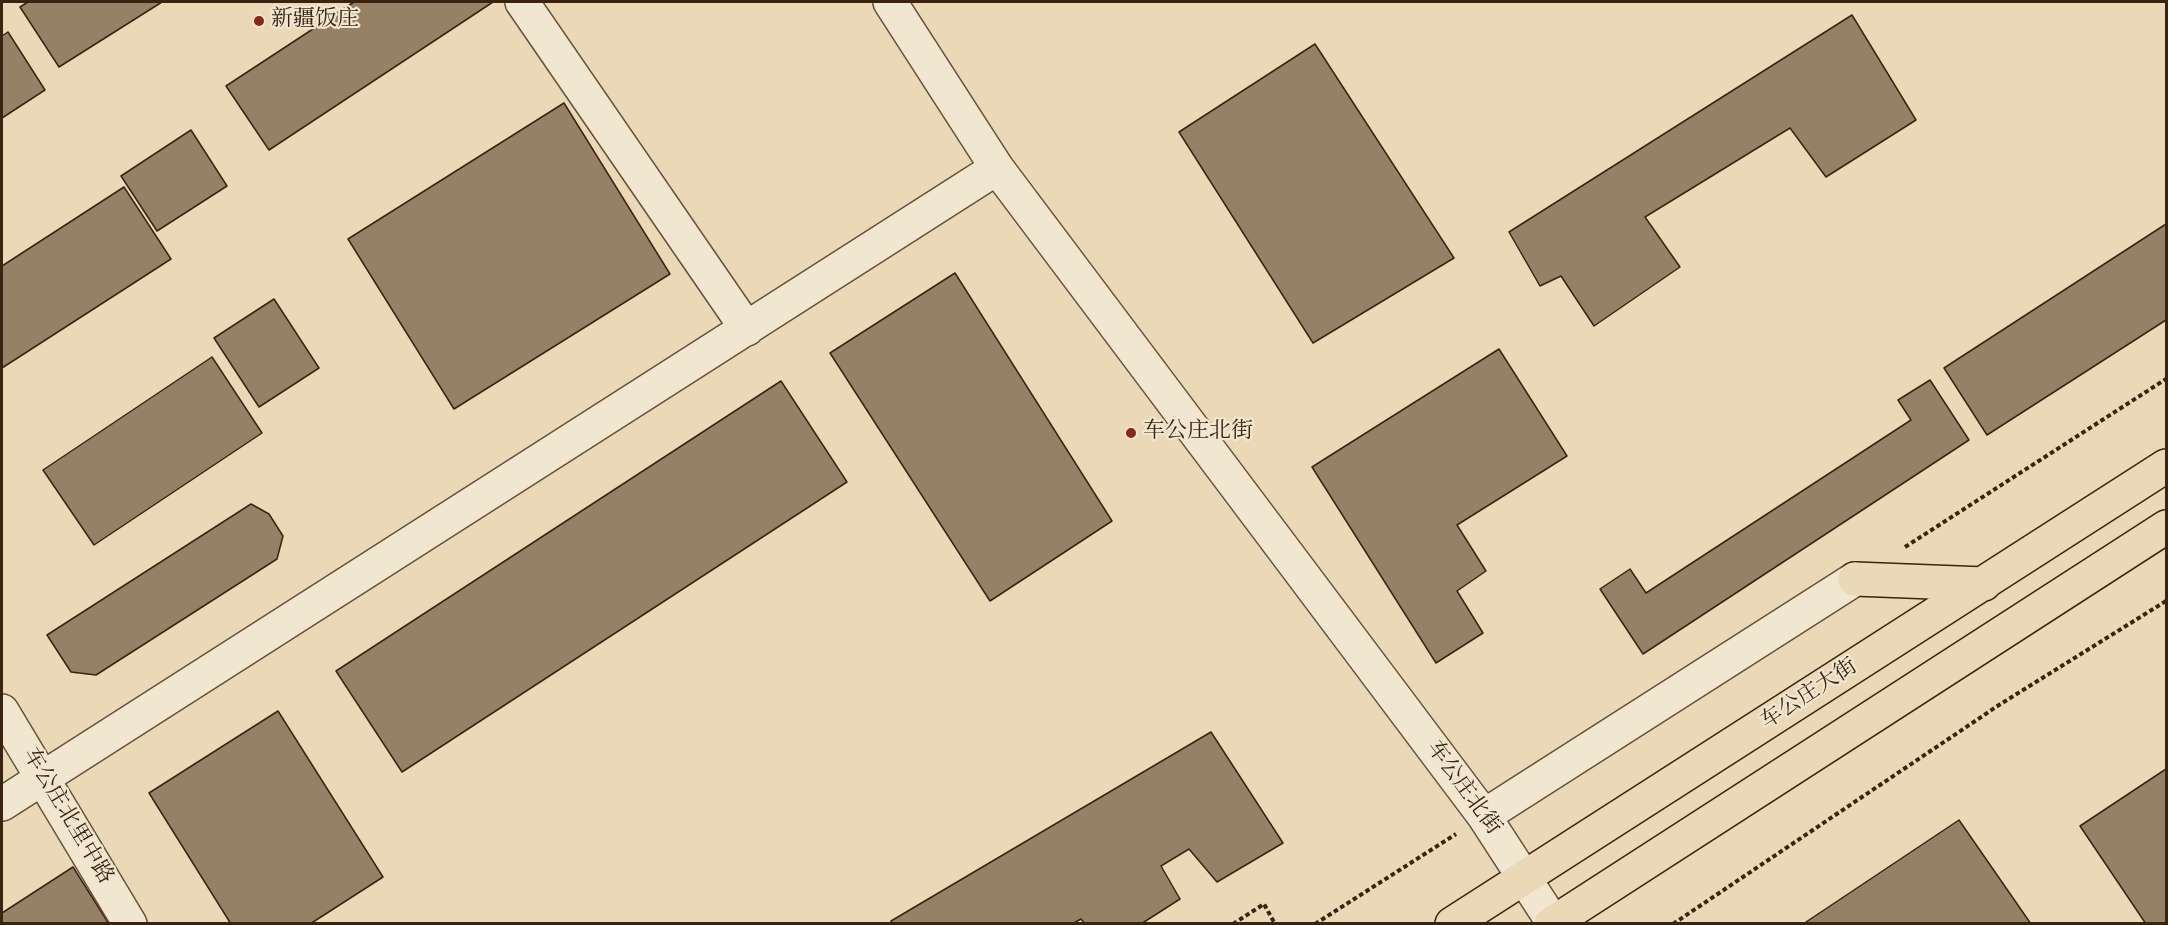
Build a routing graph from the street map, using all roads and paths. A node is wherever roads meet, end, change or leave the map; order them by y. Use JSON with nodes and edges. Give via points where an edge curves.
{"nodes":[{"id":1,"x":522,"y":2,"type":"edge"},
{"id":2,"x":890,"y":2,"type":"edge"},
{"id":3,"x":998,"y":168,"type":"junction"},
{"id":4,"x":747,"y":329,"type":"junction"},
{"id":5,"x":2166,"y":379,"type":"edge"},
{"id":6,"x":2166,"y":466,"type":"edge"},
{"id":7,"x":2166,"y":527,"type":"edge"},
{"id":8,"x":1855,"y":579,"type":"junction"},
{"id":9,"x":1983,"y":584,"type":"junction"},
{"id":10,"x":2166,"y":601,"type":"edge"},
{"id":11,"x":2,"y":711,"type":"edge"},
{"id":12,"x":43,"y":780,"type":"junction"},
{"id":13,"x":2,"y":804,"type":"edge"},
{"id":14,"x":1484,"y":816,"type":"junction"},
{"id":15,"x":1525,"y":878,"type":"junction"},
{"id":16,"x":1553,"y":923,"type":"edge"},
{"id":17,"x":130,"y":924,"type":"edge"},
{"id":18,"x":1233,"y":924,"type":"edge"},
{"id":19,"x":1275,"y":924,"type":"edge"},
{"id":20,"x":1315,"y":924,"type":"edge"},
{"id":21,"x":1452,"y":924,"type":"edge"},
{"id":22,"x":1673,"y":924,"type":"edge"}],
"edges":[{"from":1,"to":4,"type":"street"},
{"from":2,"to":3,"type":"street","name":"车公庄北街"},
{"from":3,"to":4,"type":"street"},
{"from":3,"to":14,"type":"street","name":"车公庄北街"},
{"from":4,"to":12,"type":"street"},
{"from":5,"to":8,"type":"path"},
{"from":6,"to":9,"type":"main road","name":"车公庄大街"},
{"from":7,"to":16,"type":"main road"},
{"from":8,"to":9,"type":"main road"},
{"from":8,"to":14,"type":"street"},
{"from":9,"to":15,"type":"main road","name":"车公庄大街"},
{"from":10,"to":22,"type":"path","via":[[1999,705]]},
{"from":11,"to":12,"type":"street","name":"车公庄北里中路"},
{"from":12,"to":13,"type":"street"},
{"from":12,"to":17,"type":"street","name":"车公庄北里中路"},
{"from":14,"to":15,"type":"street","name":"车公庄北街"},
{"from":14,"to":20,"type":"path"},
{"from":15,"to":16,"type":"street","name":"车公庄北街"},
{"from":15,"to":21,"type":"main road","name":"车公庄大街"},
{"from":18,"to":19,"type":"path","via":[[1263,904]]}]}
